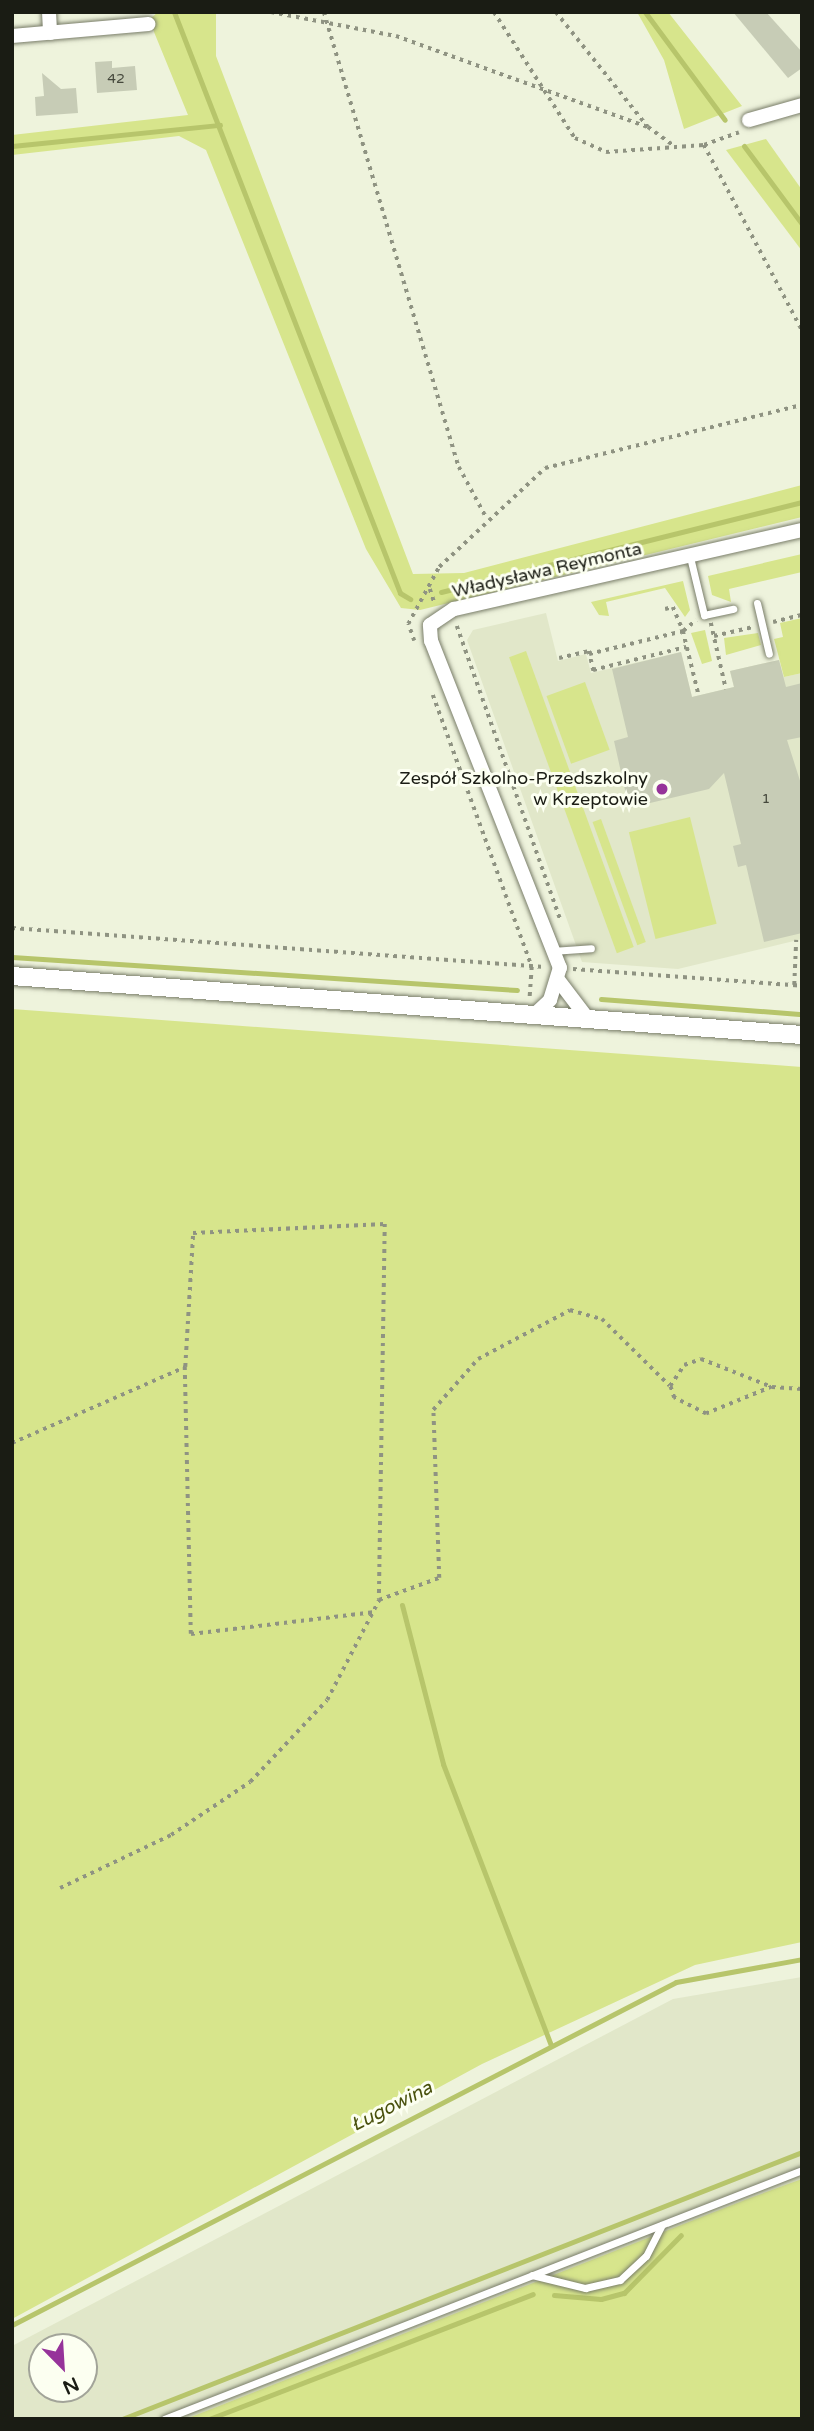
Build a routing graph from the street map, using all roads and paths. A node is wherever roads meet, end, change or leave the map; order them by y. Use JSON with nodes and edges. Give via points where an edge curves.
{"nodes":[{"id":1,"x":49,"y":12,"type":"edge"},
{"id":2,"x":271,"y":12,"type":"edge"},
{"id":3,"x":324,"y":12,"type":"edge"},
{"id":4,"x":494,"y":12,"type":"edge"},
{"id":5,"x":556,"y":12,"type":"edge"},
{"id":6,"x":327,"y":19,"type":"junction"},
{"id":7,"x":148,"y":24,"type":"dead end"},
{"id":8,"x":51,"y":33,"type":"junction"},
{"id":9,"x":12,"y":36,"type":"edge"},
{"id":10,"x":541,"y":88,"type":"junction"},
{"id":11,"x":802,"y":105,"type":"edge"},
{"id":12,"x":749,"y":120,"type":"joint"},
{"id":13,"x":648,"y":127,"type":"junction"},
{"id":14,"x":673,"y":145,"type":"junction"},
{"id":15,"x":704,"y":145,"type":"junction"},
{"id":16,"x":802,"y":330,"type":"edge"},
{"id":17,"x":802,"y":405,"type":"edge"},
{"id":18,"x":486,"y":517,"type":"junction"},
{"id":19,"x":802,"y":530,"type":"edge"},
{"id":20,"x":690,"y":557,"type":"junction"},
{"id":21,"x":757,"y":603,"type":"dead end"},
{"id":22,"x":665,"y":608,"type":"dead end"},
{"id":23,"x":733,"y":609,"type":"dead end"},
{"id":24,"x":707,"y":615,"type":"junction"},
{"id":25,"x":457,"y":630,"type":"dead end"},
{"id":26,"x":683,"y":631,"type":"junction"},
{"id":27,"x":687,"y":647,"type":"junction"},
{"id":28,"x":418,"y":651,"type":"dead end"},
{"id":29,"x":769,"y":653,"type":"dead end"},
{"id":30,"x":589,"y":654,"type":"junction"},
{"id":31,"x":559,"y":658,"type":"dead end"},
{"id":32,"x":726,"y":689,"type":"dead end"},
{"id":33,"x":432,"y":690,"type":"dead end"},
{"id":34,"x":699,"y":696,"type":"dead end"},
{"id":35,"x":12,"y":928,"type":"edge"},
{"id":36,"x":796,"y":940,"type":"dead end"},
{"id":37,"x":570,"y":946,"type":"junction"},
{"id":38,"x":591,"y":948,"type":"dead end"},
{"id":39,"x":552,"y":951,"type":"junction"},
{"id":40,"x":532,"y":967,"type":"junction"},
{"id":41,"x":546,"y":967,"type":"dead end"},
{"id":42,"x":571,"y":969,"type":"dead end"},
{"id":43,"x":579,"y":970,"type":"junction"},
{"id":44,"x":12,"y":976,"type":"edge"},
{"id":45,"x":559,"y":981,"type":"junction"},
{"id":46,"x":794,"y":985,"type":"junction"},
{"id":47,"x":802,"y":986,"type":"edge"},
{"id":48,"x":532,"y":1015,"type":"junction"},
{"id":49,"x":588,"y":1019,"type":"junction"},
{"id":50,"x":802,"y":1035,"type":"edge"},
{"id":51,"x":185,"y":1367,"type":"junction"},
{"id":52,"x":670,"y":1386,"type":"junction"},
{"id":53,"x":772,"y":1387,"type":"junction"},
{"id":54,"x":802,"y":1389,"type":"edge"},
{"id":55,"x":12,"y":1443,"type":"edge"},
{"id":56,"x":379,"y":1601,"type":"junction"},
{"id":57,"x":375,"y":1612,"type":"junction"},
{"id":58,"x":60,"y":1888,"type":"dead end"},
{"id":59,"x":802,"y":2170,"type":"edge"},
{"id":60,"x":663,"y":2224,"type":"junction"},
{"id":61,"x":532,"y":2275,"type":"junction"},
{"id":62,"x":164,"y":2419,"type":"edge"}],
"edges":[{"from":1,"to":8,"type":"street"},
{"from":2,"to":6,"type":"path"},
{"from":3,"to":6,"type":"path"},
{"from":4,"to":10,"type":"path"},
{"from":5,"to":13,"type":"path"},
{"from":6,"to":10,"type":"path","via":[[396,36]]},
{"from":6,"to":18,"type":"path","via":[[326,36],[459,467]]},
{"from":7,"to":8,"type":"street"},
{"from":8,"to":9,"type":"street"},
{"from":10,"to":13,"type":"path"},
{"from":10,"to":14,"type":"path","via":[[575,138],[606,152]]},
{"from":11,"to":12,"type":"street"},
{"from":12,"to":15,"type":"path","via":[[741,131]]},
{"from":13,"to":14,"type":"path"},
{"from":14,"to":15,"type":"path"},
{"from":15,"to":16,"type":"path"},
{"from":17,"to":18,"type":"path","via":[[545,468]]},
{"from":18,"to":28,"type":"path","via":[[439,567],[412,615],[408,624]]},
{"from":19,"to":20,"type":"street","name":"Władysława Reymonta"},
{"from":20,"to":24,"type":"lane"},
{"from":20,"to":39,"type":"street","name":"Władysława Reymonta","via":[[454,610],[430,625],[431,641]]},
{"from":21,"to":29,"type":"lane"},
{"from":22,"to":26,"type":"path","via":[[673,607]]},
{"from":23,"to":24,"type":"lane"},
{"from":24,"to":26,"type":"path"},
{"from":24,"to":32,"type":"path"},
{"from":25,"to":37,"type":"path"},
{"from":26,"to":27,"type":"path"},
{"from":26,"to":30,"type":"path"},
{"from":27,"to":30,"type":"path","via":[[593,671]]},
{"from":27,"to":34,"type":"path"},
{"from":30,"to":31,"type":"path"},
{"from":33,"to":40,"type":"path"},
{"from":35,"to":40,"type":"path"},
{"from":36,"to":46,"type":"path"},
{"from":37,"to":38,"type":"lane"},
{"from":37,"to":39,"type":"lane"},
{"from":37,"to":43,"type":"path"},
{"from":39,"to":45,"type":"street","name":"Władysława Reymonta"},
{"from":40,"to":41,"type":"path"},
{"from":40,"to":48,"type":"path"},
{"from":42,"to":43,"type":"path"},
{"from":43,"to":46,"type":"path"},
{"from":44,"to":48,"type":"street"},
{"from":45,"to":48,"type":"street"},
{"from":45,"to":49,"type":"street","name":"Władysława Reymonta"},
{"from":46,"to":47,"type":"path"},
{"from":48,"to":49,"type":"street"},
{"from":49,"to":50,"type":"street"},
{"from":51,"to":55,"type":"path"},
{"from":51,"to":56,"type":"path","via":[[193,1233],[385,1224]]},
{"from":51,"to":57,"type":"path","via":[[191,1634]]},
{"from":52,"to":53,"type":"path","via":[[684,1365],[701,1360]]},
{"from":52,"to":53,"type":"path","via":[[674,1398],[706,1414]]},
{"from":52,"to":56,"type":"path","via":[[602,1319],[570,1310],[478,1359],[433,1410],[439,1578]]},
{"from":53,"to":54,"type":"path"},
{"from":56,"to":57,"type":"path"},
{"from":57,"to":58,"type":"path","via":[[327,1700],[250,1782],[171,1835]]},
{"from":59,"to":60,"type":"lane"},
{"from":60,"to":61,"type":"lane"},
{"from":60,"to":61,"type":"lane","via":[[646,2256],[620,2280],[585,2288]]},
{"from":61,"to":62,"type":"lane"}]}
